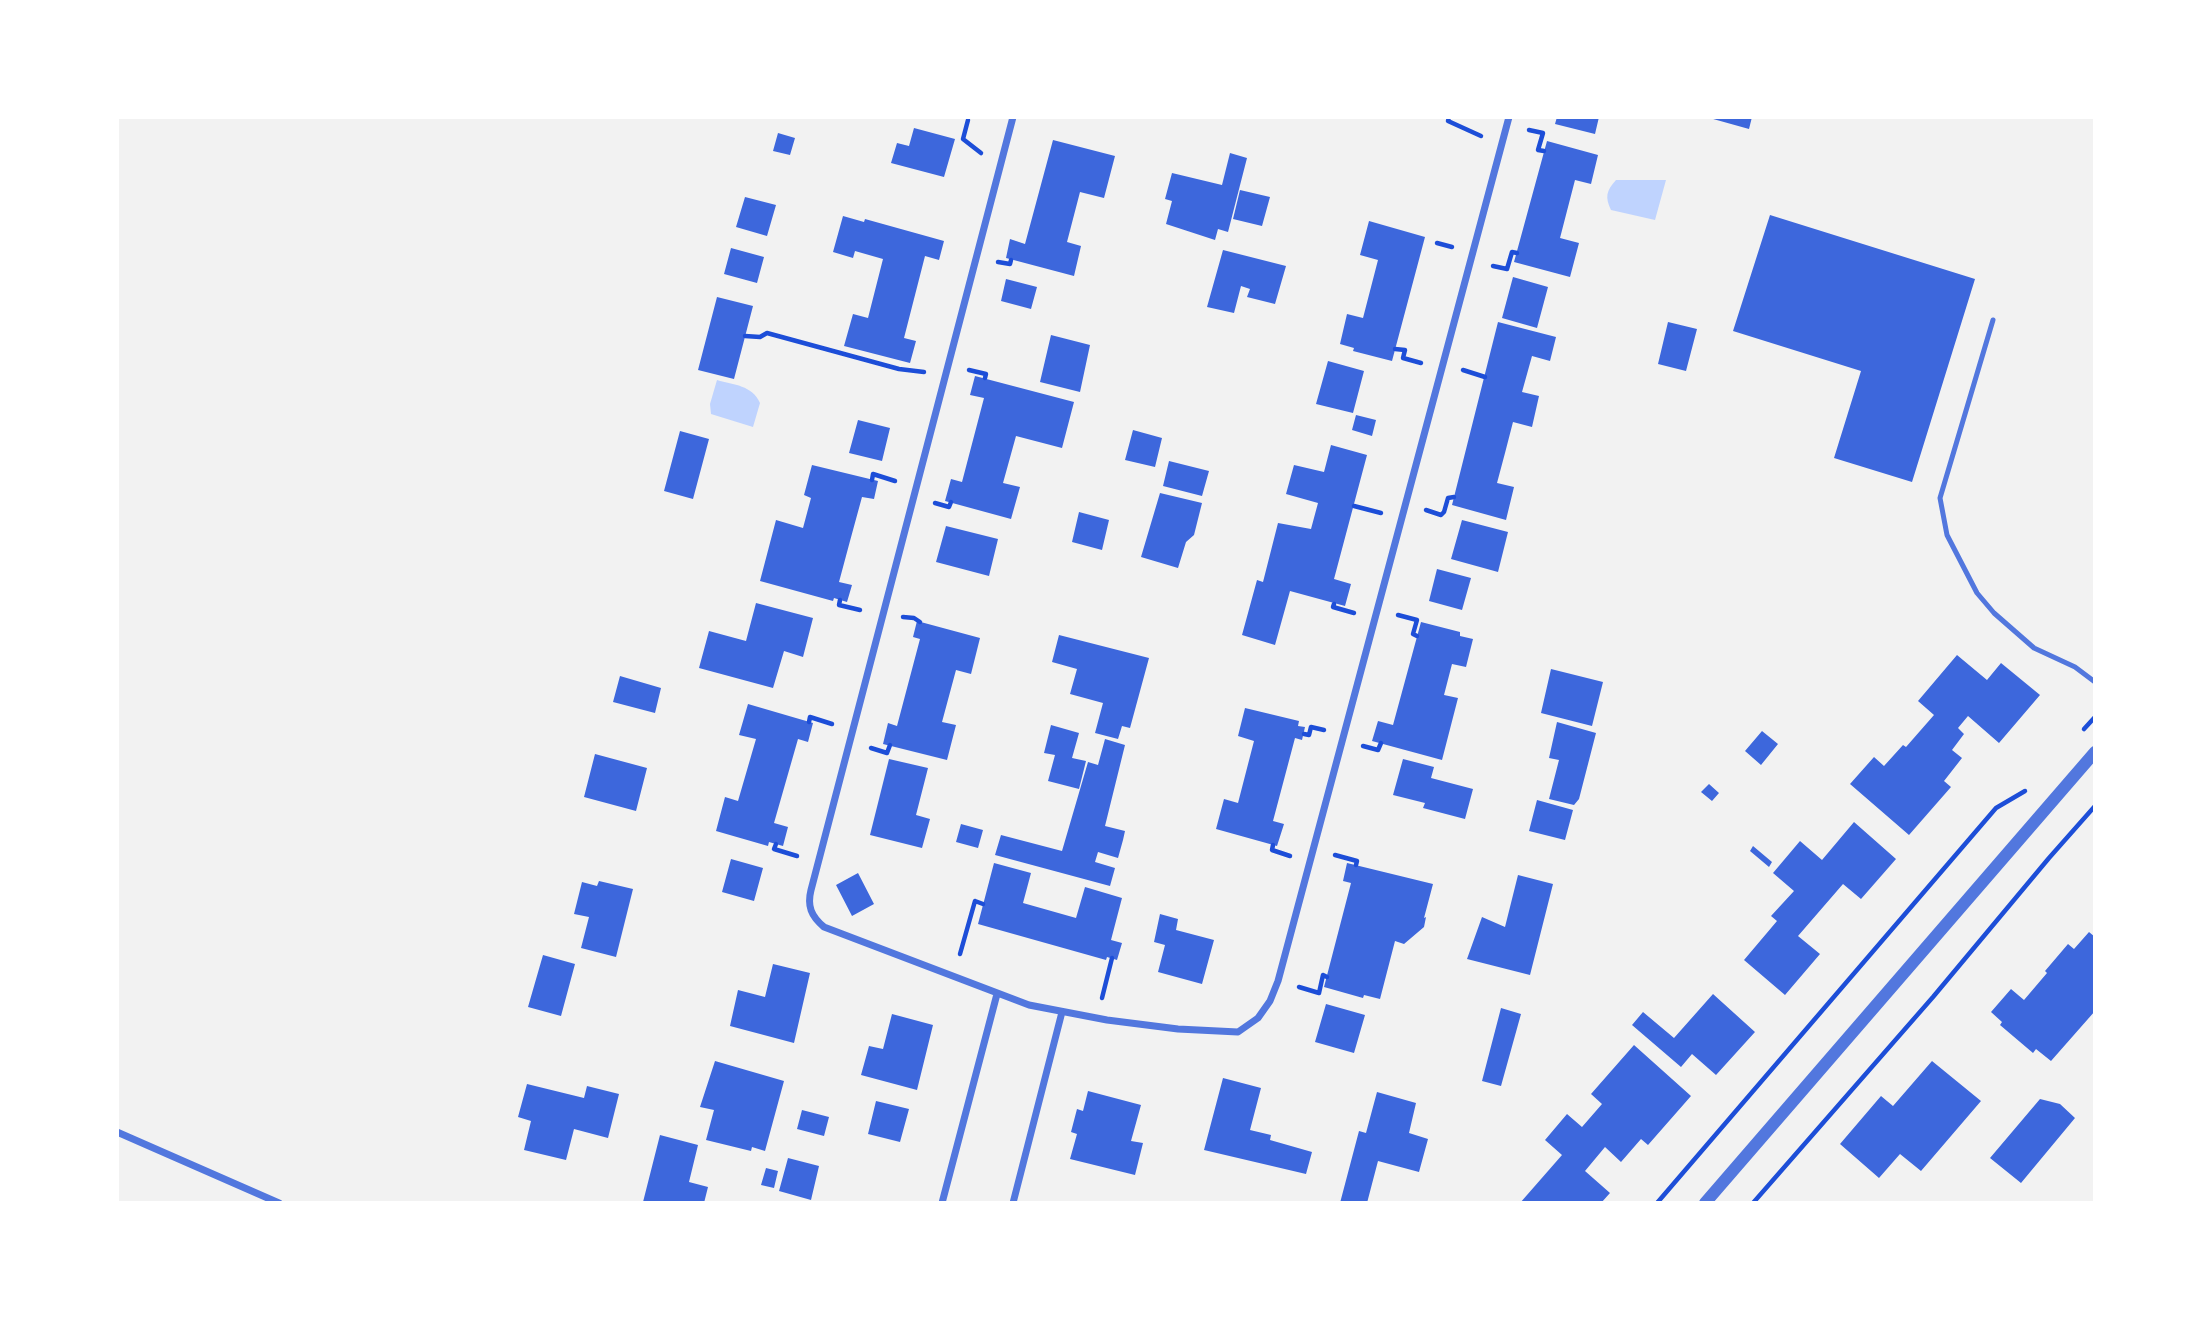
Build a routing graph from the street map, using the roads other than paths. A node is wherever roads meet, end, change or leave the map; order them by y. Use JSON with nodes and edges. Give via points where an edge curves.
{"nodes":[{"id":1,"x":1013,"y":117,"type":"edge"},
{"id":2,"x":1509,"y":117,"type":"edge"},
{"id":3,"x":1993,"y":320,"type":"dead end"},
{"id":4,"x":2095,"y":682,"type":"edge"},
{"id":5,"x":2095,"y":752,"type":"edge"},
{"id":6,"x":998,"y":994,"type":"junction"},
{"id":7,"x":1062,"y":1012,"type":"junction"},
{"id":8,"x":117,"y":1132,"type":"edge"},
{"id":9,"x":279,"y":1203,"type":"edge"},
{"id":10,"x":942,"y":1203,"type":"edge"},
{"id":11,"x":1013,"y":1203,"type":"edge"},
{"id":12,"x":1705,"y":1203,"type":"edge"}],
"edges":[{"from":1,"to":6,"type":"street","via":[[808,900],[824,927]]},
{"from":2,"to":7,"type":"street","via":[[1270,1001],[1258,1018],[1238,1032],[1178,1029]]},
{"from":3,"to":4,"type":"lane","via":[[1940,498],[1947,535],[1977,593],[2004,622],[2034,648]]},
{"from":5,"to":12,"type":"street"},
{"from":6,"to":7,"type":"street"},
{"from":6,"to":10,"type":"street"},
{"from":7,"to":11,"type":"street"},
{"from":8,"to":9,"type":"street"}]}
